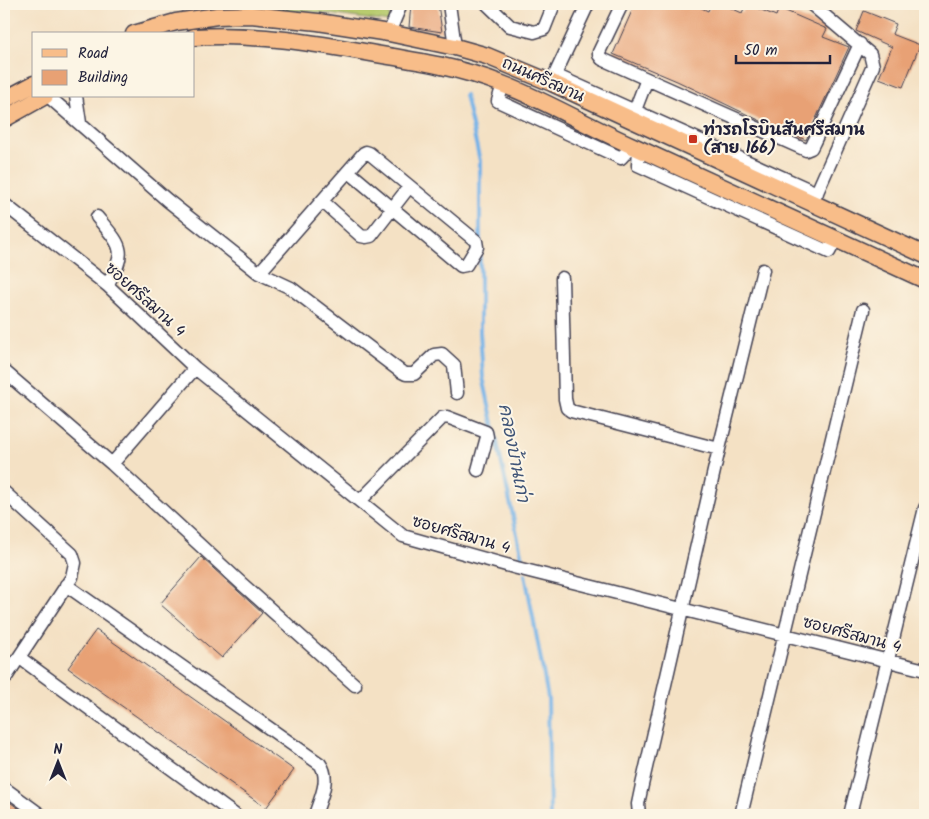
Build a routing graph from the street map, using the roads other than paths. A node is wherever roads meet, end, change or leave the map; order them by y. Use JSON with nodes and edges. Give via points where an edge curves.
{"nodes":[{"id":1,"x":397,"y":4,"type":"edge"},
{"id":2,"x":449,"y":4,"type":"edge"},
{"id":3,"x":487,"y":4,"type":"edge"},
{"id":4,"x":554,"y":4,"type":"edge"},
{"id":5,"x":588,"y":4,"type":"edge"},
{"id":6,"x":622,"y":4,"type":"edge"},
{"id":7,"x":811,"y":4,"type":"edge"},
{"id":8,"x":141,"y":32,"type":"edge"},
{"id":9,"x":389,"y":33,"type":"junction"},
{"id":10,"x":195,"y":37,"type":"edge"},
{"id":11,"x":860,"y":44,"type":"junction"},
{"id":12,"x":455,"y":47,"type":"junction"},
{"id":13,"x":553,"y":79,"type":"junction"},
{"id":14,"x":647,"y":79,"type":"junction"},
{"id":15,"x":32,"y":85,"type":"edge"},
{"id":16,"x":42,"y":98,"type":"edge"},
{"id":17,"x":49,"y":98,"type":"edge"},
{"id":18,"x":76,"y":98,"type":"edge"},
{"id":19,"x":4,"y":100,"type":"edge"},
{"id":20,"x":635,"y":110,"type":"junction"},
{"id":21,"x":4,"y":119,"type":"edge"},
{"id":22,"x":80,"y":123,"type":"junction"},
{"id":23,"x":348,"y":171,"type":"junction"},
{"id":24,"x":409,"y":187,"type":"junction"},
{"id":25,"x":814,"y":198,"type":"junction"},
{"id":26,"x":322,"y":201,"type":"junction"},
{"id":27,"x":4,"y":204,"type":"edge"},
{"id":28,"x":392,"y":208,"type":"junction"},
{"id":29,"x":97,"y":217,"type":"dead end"},
{"id":30,"x":925,"y":255,"type":"edge"},
{"id":31,"x":763,"y":270,"type":"dead end"},
{"id":32,"x":259,"y":273,"type":"junction"},
{"id":33,"x":562,"y":278,"type":"dead end"},
{"id":34,"x":925,"y":280,"type":"edge"},
{"id":35,"x":108,"y":285,"type":"junction"},
{"id":36,"x":863,"y":310,"type":"dead end"},
{"id":37,"x":195,"y":368,"type":"junction"},
{"id":38,"x":4,"y":371,"type":"edge"},
{"id":39,"x":457,"y":394,"type":"dead end"},
{"id":40,"x":719,"y":449,"type":"junction"},
{"id":41,"x":112,"y":464,"type":"junction"},
{"id":42,"x":478,"y":470,"type":"dead end"},
{"id":43,"x":4,"y":492,"type":"edge"},
{"id":44,"x":360,"y":501,"type":"junction"},
{"id":45,"x":925,"y":508,"type":"edge"},
{"id":46,"x":66,"y":585,"type":"junction"},
{"id":47,"x":683,"y":609,"type":"junction"},
{"id":48,"x":786,"y":634,"type":"junction"},
{"id":49,"x":20,"y":658,"type":"junction"},
{"id":50,"x":887,"y":661,"type":"junction"},
{"id":51,"x":925,"y":670,"type":"edge"},
{"id":52,"x":4,"y":680,"type":"edge"},
{"id":53,"x":355,"y":685,"type":"dead end"},
{"id":54,"x":4,"y":788,"type":"edge"},
{"id":55,"x":41,"y":815,"type":"edge"},
{"id":56,"x":235,"y":815,"type":"edge"},
{"id":57,"x":314,"y":815,"type":"edge"},
{"id":58,"x":639,"y":815,"type":"edge"},
{"id":59,"x":741,"y":815,"type":"edge"},
{"id":60,"x":850,"y":815,"type":"edge"}],
"edges":[{"from":1,"to":9,"type":"street","via":[[399,9]]},
{"from":2,"to":12,"type":"street"},
{"from":3,"to":4,"type":"street","via":[[510,26],[534,32],[544,30]]},
{"from":5,"to":13,"type":"street"},
{"from":6,"to":14,"type":"street","via":[[599,55]]},
{"from":7,"to":11,"type":"street"},
{"from":8,"to":9,"type":"main road","name":"ถนนศรีสมาน","via":[[176,22],[251,15]]},
{"from":9,"to":12,"type":"main road","name":"ถนนศรีสมาน"},
{"from":10,"to":34,"type":"main road","name":"ถนนศรีสมาน","via":[[264,36],[467,72],[503,84]]},
{"from":11,"to":14,"type":"street","via":[[808,150]]},
{"from":11,"to":25,"type":"street","via":[[870,54],[872,66]]},
{"from":12,"to":13,"type":"main road","name":"ถนนศรีสมาน"},
{"from":13,"to":20,"type":"street"},
{"from":13,"to":25,"type":"main road","name":"ถนนศรีสมาน"},
{"from":14,"to":20,"type":"street"},
{"from":15,"to":19,"type":"main road"},
{"from":16,"to":21,"type":"main road"},
{"from":17,"to":22,"type":"street"},
{"from":18,"to":22,"type":"street"},
{"from":20,"to":25,"type":"street"},
{"from":22,"to":32,"type":"street","via":[[167,200]]},
{"from":23,"to":24,"type":"street","via":[[364,153],[369,153]]},
{"from":23,"to":26,"type":"street"},
{"from":23,"to":28,"type":"street"},
{"from":24,"to":28,"type":"street"},
{"from":24,"to":28,"type":"street","via":[[476,241],[477,247],[466,264],[461,266]]},
{"from":25,"to":30,"type":"main road","name":"ถนนศรีสมาน"},
{"from":26,"to":28,"type":"street","via":[[366,237],[371,236]]},
{"from":26,"to":32,"type":"street"},
{"from":27,"to":35,"type":"street","name":"ซอยศรีสมาน 4"},
{"from":29,"to":35,"type":"street","via":[[114,236],[120,249],[119,266]]},
{"from":31,"to":40,"type":"street"},
{"from":32,"to":39,"type":"street","via":[[291,288],[406,374],[414,374],[434,355],[442,354],[454,364]]},
{"from":33,"to":40,"type":"street","via":[[567,408]]},
{"from":35,"to":37,"type":"street","name":"ซอยศรีสมาน 4"},
{"from":36,"to":48,"type":"street"},
{"from":37,"to":41,"type":"street"},
{"from":37,"to":44,"type":"street","name":"ซอยศรีสมาน 4"},
{"from":38,"to":41,"type":"street"},
{"from":40,"to":47,"type":"street"},
{"from":41,"to":53,"type":"street"},
{"from":42,"to":44,"type":"street","via":[[486,432],[442,418]]},
{"from":43,"to":46,"type":"street","via":[[72,554],[74,569]]},
{"from":44,"to":47,"type":"street","name":"ซอยศรีสมาน 4","via":[[403,536]]},
{"from":45,"to":50,"type":"street"},
{"from":46,"to":49,"type":"street"},
{"from":46,"to":57,"type":"street","via":[[320,764],[326,779]]},
{"from":47,"to":48,"type":"street","name":"ซอยศรีสมาน 4"},
{"from":47,"to":58,"type":"street","via":[[638,804]]},
{"from":48,"to":50,"type":"street","name":"ซอยศรีสมาน 4"},
{"from":48,"to":59,"type":"street"},
{"from":49,"to":52,"type":"street"},
{"from":49,"to":56,"type":"street"},
{"from":50,"to":51,"type":"street","name":"ซอยศรีสมาน 4"},
{"from":50,"to":60,"type":"street"},
{"from":54,"to":55,"type":"street"}]}
